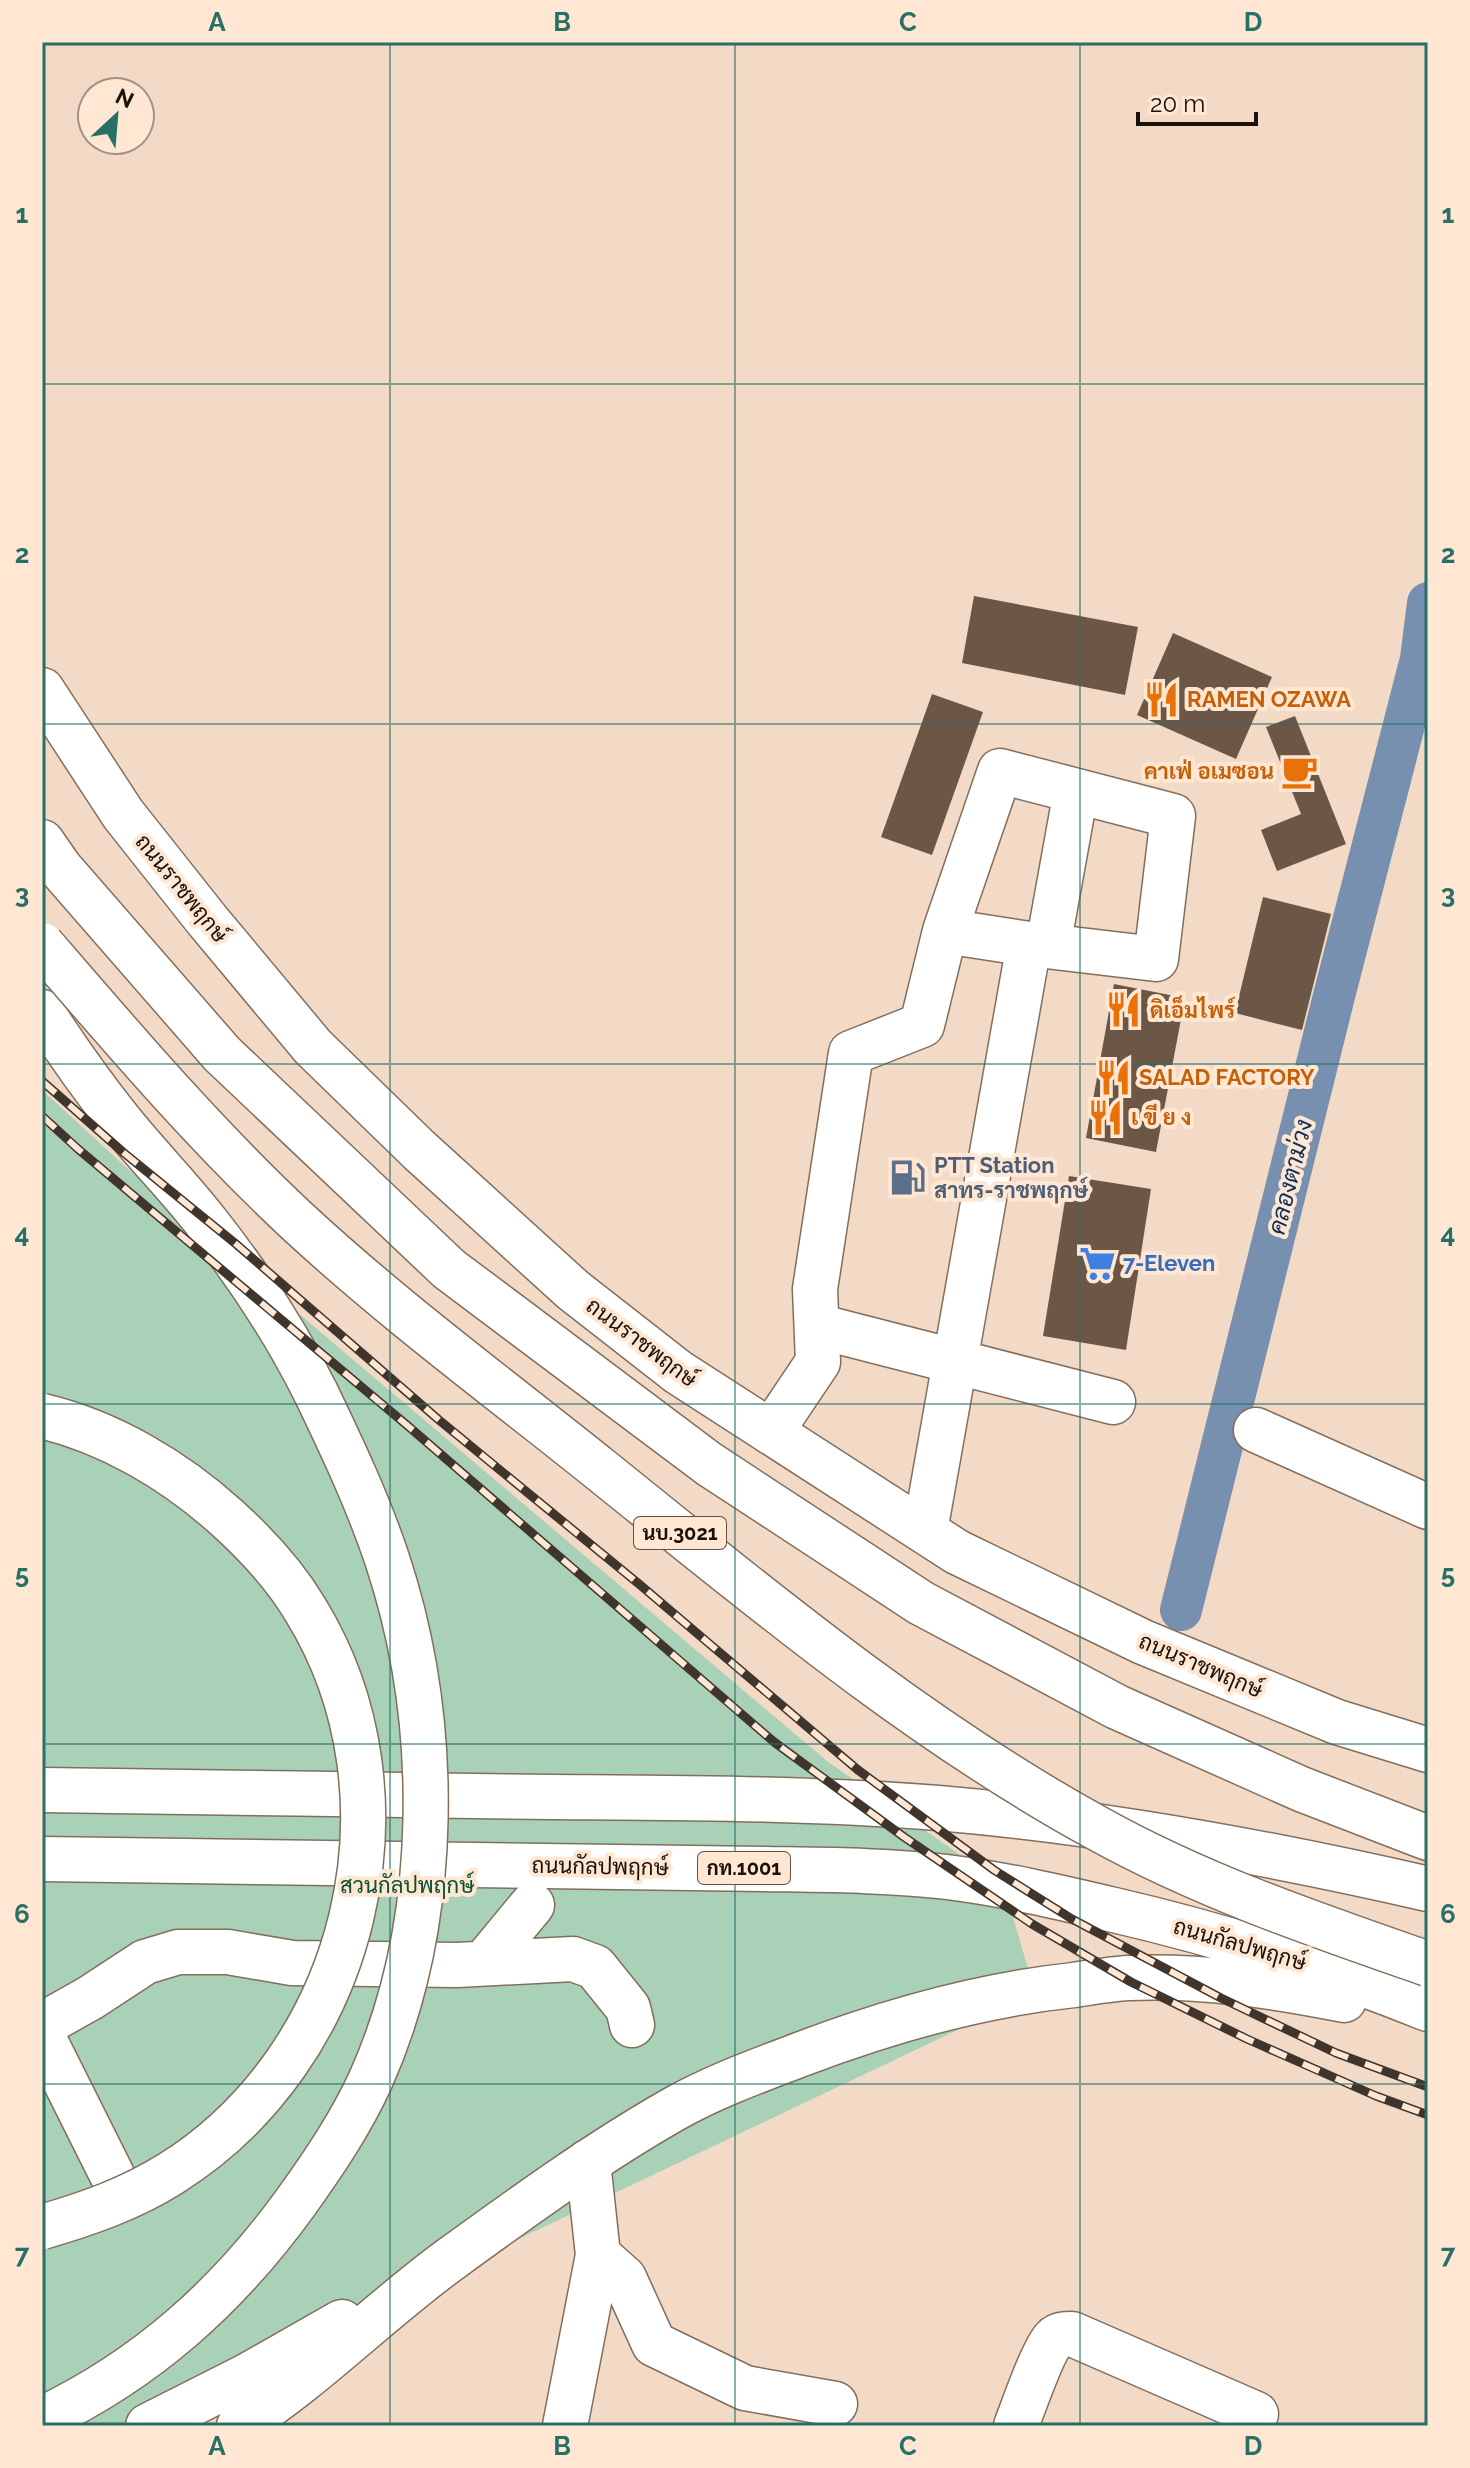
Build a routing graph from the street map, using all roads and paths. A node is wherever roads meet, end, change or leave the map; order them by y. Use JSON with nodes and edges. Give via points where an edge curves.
{"nodes":[{"id":1,"x":42,"y":690,"type":"edge"},
{"id":2,"x":42,"y":737,"type":"edge"},
{"id":3,"x":1076,"y":791,"type":"junction"},
{"id":4,"x":123,"y":814,"type":"junction"},
{"id":5,"x":42,"y":842,"type":"edge"},
{"id":6,"x":945,"y":931,"type":"junction"},
{"id":7,"x":42,"y":945,"type":"edge"},
{"id":8,"x":1038,"y":945,"type":"junction"},
{"id":9,"x":42,"y":1012,"type":"edge"},
{"id":10,"x":817,"y":1326,"type":"junction"},
{"id":11,"x":955,"y":1362,"type":"junction"},
{"id":12,"x":1113,"y":1402,"type":"dead end"},
{"id":13,"x":42,"y":1416,"type":"edge"},
{"id":14,"x":1256,"y":1430,"type":"dead end"},
{"id":15,"x":771,"y":1432,"type":"junction"},
{"id":16,"x":1428,"y":1507,"type":"edge"},
{"id":17,"x":925,"y":1531,"type":"junction"},
{"id":18,"x":1428,"y":1750,"type":"edge"},
{"id":19,"x":42,"y":1790,"type":"edge"},
{"id":20,"x":1428,"y":1838,"type":"edge"},
{"id":21,"x":42,"y":1859,"type":"edge"},
{"id":22,"x":1428,"y":1889,"type":"edge"},
{"id":23,"x":532,"y":1905,"type":"dead end"},
{"id":24,"x":484,"y":1963,"type":"junction"},
{"id":25,"x":1428,"y":1964,"type":"edge"},
{"id":26,"x":1428,"y":2009,"type":"edge"},
{"id":27,"x":1428,"y":2021,"type":"edge"},
{"id":28,"x":42,"y":2025,"type":"edge"},
{"id":29,"x":632,"y":2025,"type":"dead end"},
{"id":30,"x":42,"y":2035,"type":"edge"},
{"id":31,"x":588,"y":2162,"type":"junction"},
{"id":32,"x":112,"y":2175,"type":"dead end"},
{"id":33,"x":42,"y":2227,"type":"edge"},
{"id":34,"x":598,"y":2255,"type":"junction"},
{"id":35,"x":445,"y":2263,"type":"junction"},
{"id":36,"x":835,"y":2404,"type":"dead end"},
{"id":37,"x":1256,"y":2414,"type":"dead end"},
{"id":38,"x":42,"y":2419,"type":"edge"},
{"id":39,"x":148,"y":2426,"type":"edge"},
{"id":40,"x":239,"y":2426,"type":"edge"},
{"id":41,"x":565,"y":2426,"type":"edge"},
{"id":42,"x":1016,"y":2426,"type":"edge"}],
"edges":[{"from":1,"to":4,"type":"main road","name":"ถนนราชพฤกษ์"},
{"from":2,"to":4,"type":"main road","via":[[89,792]]},
{"from":3,"to":6,"type":"main road","via":[[1000,771]]},
{"from":3,"to":8,"type":"main road"},
{"from":3,"to":8,"type":"main road","via":[[1173,816],[1156,959]]},
{"from":4,"to":15,"type":"main road","name":"ถนนราชพฤกษ์","via":[[313,1047],[419,1150],[573,1290],[678,1372]]},
{"from":5,"to":20,"type":"main road","via":[[222,1054],[449,1269],[709,1464],[921,1603],[1117,1707],[1301,1789]]},
{"from":6,"to":8,"type":"main road"},
{"from":6,"to":10,"type":"main road","via":[[922,1025],[851,1053],[815,1289]]},
{"from":7,"to":25,"type":"main road","number":"นบ.3021","bridge":true,"via":[[156,1078],[299,1222],[800,1630],[997,1770],[1099,1830],[1256,1902]]},
{"from":8,"to":11,"type":"main road"},
{"from":9,"to":38,"type":"main road","bridge":true,"via":[[120,1121],[256,1290],[316,1393],[369,1508],[401,1605],[424,1742],[426,1842],[422,1893],[394,2018],[344,2132],[270,2238],[191,2323],[100,2388]]},
{"from":10,"to":11,"type":"main road"},
{"from":10,"to":15,"type":"main road","via":[[818,1362]]},
{"from":11,"to":12,"type":"main road"},
{"from":11,"to":17,"type":"main road"},
{"from":13,"to":33,"type":"main road","bridge":true,"via":[[120,1445],[180,1480],[280,1573],[306,1609],[341,1690],[353,1730],[364,1818],[354,1913],[339,1961],[283,2068],[231,2125],[172,2172],[110,2205]]},
{"from":14,"to":16,"type":"main road"},
{"from":15,"to":17,"type":"main road","name":"ถนนราชพฤกษ์"},
{"from":17,"to":18,"type":"main road","name":"ถนนราชพฤกษ์","via":[[957,1552],[1143,1642],[1337,1722]]},
{"from":19,"to":22,"type":"main road","via":[[785,1799],[938,1808],[1066,1821]]},
{"from":21,"to":26,"type":"main road","name":"ถนนกัลปพฤกษ์","number":"กท.1001","via":[[779,1869],[948,1878],[1046,1894],[1223,1938],[1317,1966]]},
{"from":23,"to":24,"type":"main road"},
{"from":24,"to":28,"type":"main road","via":[[292,1963],[228,1952],[178,1952],[145,1962]]},
{"from":24,"to":29,"type":"main road","via":[[584,1962],[595,1967],[628,2008]]},
{"from":27,"to":31,"type":"main road","via":[[1288,1989],[1220,1981],[1129,1978],[1035,1989],[945,2007],[779,2062],[676,2108]]},
{"from":30,"to":32,"type":"main road"},
{"from":31,"to":34,"type":"main road"},
{"from":31,"to":35,"type":"main road"},
{"from":34,"to":36,"type":"main road","via":[[624,2278],[654,2344],[745,2388]]},
{"from":34,"to":41,"type":"main road"},
{"from":35,"to":39,"type":"main road"},
{"from":35,"to":40,"type":"main road","via":[[319,2368]]},
{"from":37,"to":42,"type":"main road","via":[[1062,2334],[1046,2352]]}]}
